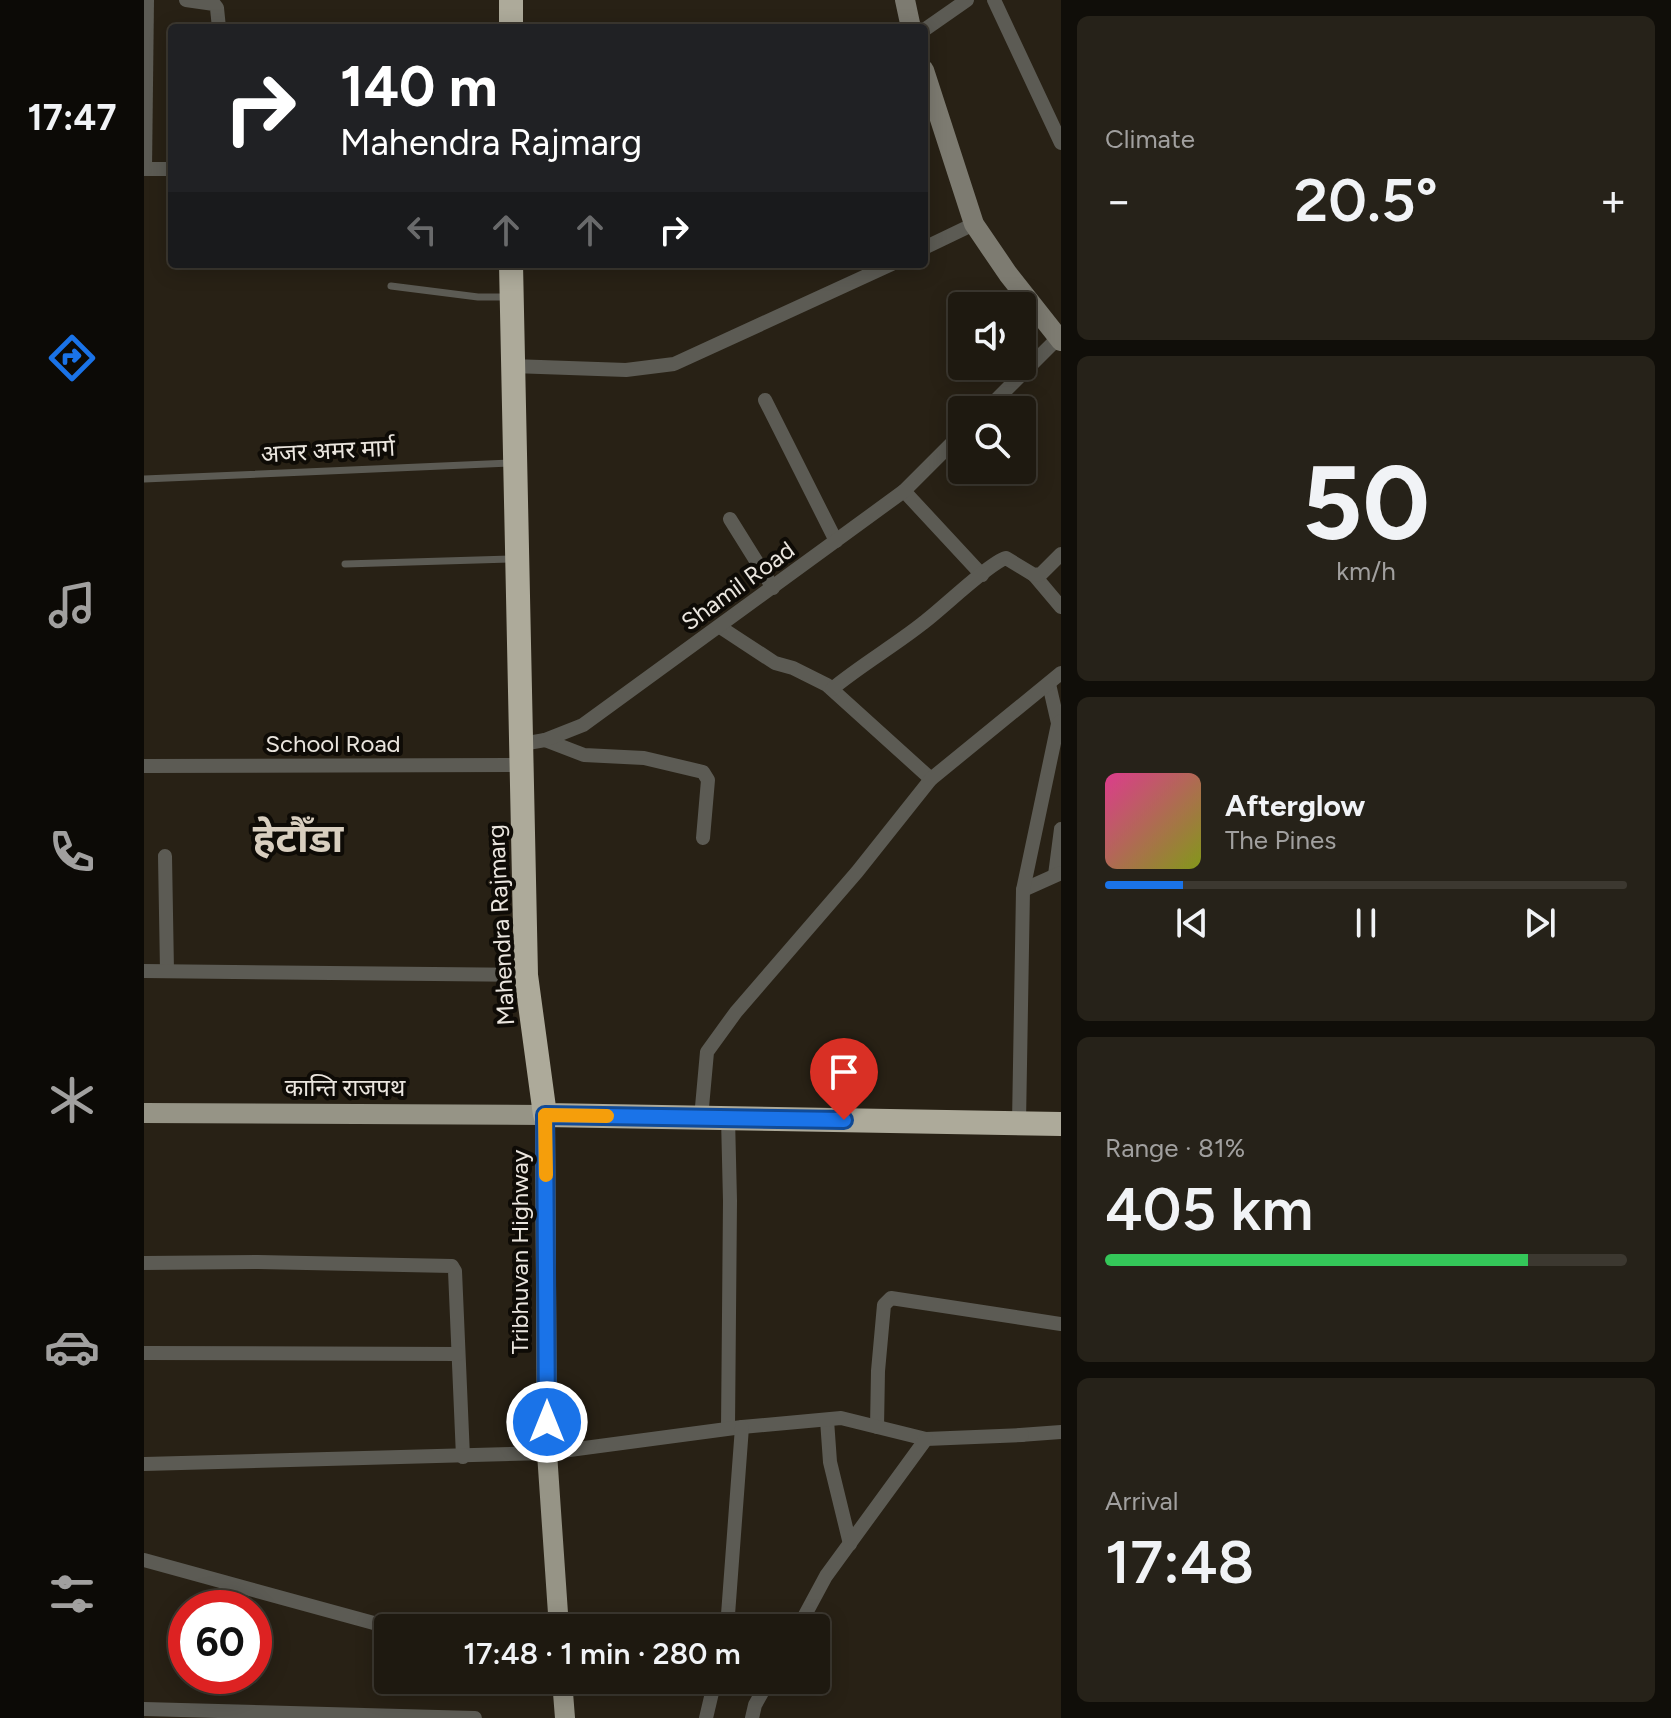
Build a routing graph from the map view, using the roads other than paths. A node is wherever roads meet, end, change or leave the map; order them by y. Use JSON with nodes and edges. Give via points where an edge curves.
{"nodes":[{"id":1,"x":147,"y":0,"type":"edge"},
{"id":2,"x":186,"y":0,"type":"edge"},
{"id":3,"x":511,"y":0,"type":"edge"},
{"id":4,"x":905,"y":0,"type":"edge"},
{"id":5,"x":967,"y":0,"type":"edge"},
{"id":6,"x":994,"y":0,"type":"edge"},
{"id":7,"x":219,"y":24,"type":"edge"},
{"id":8,"x":511,"y":24,"type":"edge"},
{"id":9,"x":910,"y":24,"type":"edge"},
{"id":10,"x":928,"y":27,"type":"edge"},
{"id":11,"x":928,"y":82,"type":"edge"},
{"id":12,"x":1061,"y":143,"type":"edge"},
{"id":13,"x":145,"y":169,"type":"edge"},
{"id":14,"x":168,"y":169,"type":"edge"},
{"id":15,"x":974,"y":224,"type":"junction"},
{"id":16,"x":928,"y":246,"type":"edge"},
{"id":17,"x":511,"y":268,"type":"edge"},
{"id":18,"x":883,"y":268,"type":"edge"},
{"id":19,"x":391,"y":286,"type":"dead end"},
{"id":20,"x":511,"y":297,"type":"junction"},
{"id":21,"x":1060,"y":338,"type":"edge"},
{"id":22,"x":512,"y":366,"type":"junction"},
{"id":23,"x":1000,"y":396,"type":"edge"},
{"id":24,"x":765,"y":400,"type":"dead end"},
{"id":25,"x":948,"y":447,"type":"edge"},
{"id":26,"x":514,"y":463,"type":"junction"},
{"id":27,"x":144,"y":479,"type":"edge"},
{"id":28,"x":904,"y":491,"type":"junction"},
{"id":29,"x":730,"y":519,"type":"dead end"},
{"id":30,"x":836,"y":541,"type":"junction"},
{"id":31,"x":1061,"y":554,"type":"edge"},
{"id":32,"x":517,"y":559,"type":"junction"},
{"id":33,"x":345,"y":564,"type":"dead end"},
{"id":34,"x":982,"y":575,"type":"junction"},
{"id":35,"x":1034,"y":575,"type":"junction"},
{"id":36,"x":773,"y":588,"type":"junction"},
{"id":37,"x":1061,"y":607,"type":"edge"},
{"id":38,"x":720,"y":627,"type":"junction"},
{"id":39,"x":1061,"y":673,"type":"edge"},
{"id":40,"x":1049,"y":684,"type":"junction"},
{"id":41,"x":832,"y":689,"type":"junction"},
{"id":42,"x":1060,"y":727,"type":"edge"},
{"id":43,"x":529,"y":750,"type":"junction"},
{"id":44,"x":144,"y":766,"type":"edge"},
{"id":45,"x":931,"y":779,"type":"junction"},
{"id":46,"x":1061,"y":829,"type":"edge"},
{"id":47,"x":703,"y":838,"type":"dead end"},
{"id":48,"x":165,"y":856,"type":"dead end"},
{"id":49,"x":1058,"y":874,"type":"edge"},
{"id":50,"x":1023,"y":890,"type":"junction"},
{"id":51,"x":144,"y":971,"type":"edge"},
{"id":52,"x":167,"y":971,"type":"junction"},
{"id":53,"x":526,"y":975,"type":"junction"},
{"id":54,"x":144,"y":1113,"type":"edge"},
{"id":55,"x":545,"y":1115,"type":"junction"},
{"id":56,"x":701,"y":1118,"type":"junction"},
{"id":57,"x":728,"y":1118,"type":"junction"},
{"id":58,"x":1019,"y":1123,"type":"junction"},
{"id":59,"x":1061,"y":1124,"type":"edge"},
{"id":60,"x":144,"y":1263,"type":"edge"},
{"id":61,"x":1061,"y":1324,"type":"edge"},
{"id":62,"x":144,"y":1353,"type":"edge"},
{"id":63,"x":458,"y":1354,"type":"junction"},
{"id":64,"x":827,"y":1420,"type":"junction"},
{"id":65,"x":877,"y":1427,"type":"junction"},
{"id":66,"x":735,"y":1428,"type":"junction"},
{"id":67,"x":1061,"y":1432,"type":"edge"},
{"id":68,"x":926,"y":1439,"type":"junction"},
{"id":69,"x":547,"y":1453,"type":"junction"},
{"id":70,"x":463,"y":1457,"type":"junction"},
{"id":71,"x":144,"y":1464,"type":"edge"},
{"id":72,"x":850,"y":1544,"type":"junction"},
{"id":73,"x":144,"y":1560,"type":"edge"},
{"id":74,"x":558,"y":1614,"type":"edge"},
{"id":75,"x":728,"y":1614,"type":"edge"},
{"id":76,"x":806,"y":1614,"type":"edge"},
{"id":77,"x":374,"y":1623,"type":"edge"},
{"id":78,"x":563,"y":1694,"type":"edge"},
{"id":79,"x":712,"y":1694,"type":"edge"},
{"id":80,"x":761,"y":1694,"type":"edge"},
{"id":81,"x":144,"y":1709,"type":"edge"},
{"id":82,"x":425,"y":1717,"type":"edge"},
{"id":83,"x":475,"y":1718,"type":"edge"},
{"id":84,"x":565,"y":1718,"type":"edge"},
{"id":85,"x":706,"y":1718,"type":"edge"},
{"id":86,"x":752,"y":1718,"type":"edge"}],
"edges":[{"from":1,"to":13,"type":"street"},
{"from":2,"to":7,"type":"street","via":[[214,4]]},
{"from":3,"to":8,"type":"highway"},
{"from":4,"to":9,"type":"street"},
{"from":5,"to":10,"type":"street"},
{"from":6,"to":12,"type":"street"},
{"from":11,"to":15,"type":"street"},
{"from":13,"to":14,"type":"street"},
{"from":15,"to":16,"type":"street"},
{"from":15,"to":21,"type":"street"},
{"from":17,"to":20,"type":"highway","name":"Mahendra Rajmarg"},
{"from":18,"to":22,"type":"street","via":[[674,364],[626,370]]},
{"from":19,"to":20,"type":"lane"},
{"from":20,"to":22,"type":"highway","name":"Mahendra Rajmarg"},
{"from":21,"to":23,"type":"street"},
{"from":22,"to":26,"type":"highway","name":"Mahendra Rajmarg"},
{"from":24,"to":30,"type":"street"},
{"from":25,"to":28,"type":"street","name":"Shamil Road"},
{"from":26,"to":27,"type":"lane","name":"अजर अमर मार्ग"},
{"from":26,"to":32,"type":"highway","name":"Mahendra Rajmarg"},
{"from":28,"to":30,"type":"street","name":"Shamil Road"},
{"from":28,"to":34,"type":"street"},
{"from":29,"to":36,"type":"street"},
{"from":30,"to":36,"type":"street","name":"Shamil Road"},
{"from":31,"to":35,"type":"street"},
{"from":32,"to":33,"type":"lane"},
{"from":32,"to":43,"type":"highway","name":"Mahendra Rajmarg"},
{"from":34,"to":35,"type":"street","via":[[1006,558]]},
{"from":34,"to":41,"type":"street"},
{"from":35,"to":37,"type":"street"},
{"from":36,"to":38,"type":"street","name":"Shamil Road"},
{"from":38,"to":41,"type":"street","via":[[775,663]]},
{"from":38,"to":43,"type":"street","name":"Shamil Road","via":[[583,725]]},
{"from":39,"to":40,"type":"street"},
{"from":40,"to":42,"type":"street"},
{"from":40,"to":45,"type":"street"},
{"from":41,"to":45,"type":"street"},
{"from":42,"to":50,"type":"street"},
{"from":43,"to":44,"type":"street","name":"School Road"},
{"from":43,"to":47,"type":"street","via":[[644,758],[703,772],[708,791]]},
{"from":43,"to":53,"type":"highway","name":"Mahendra Rajmarg"},
{"from":45,"to":56,"type":"street","via":[[713,1041],[707,1052]]},
{"from":46,"to":49,"type":"street"},
{"from":48,"to":52,"type":"street"},
{"from":49,"to":50,"type":"street"},
{"from":50,"to":58,"type":"street"},
{"from":51,"to":52,"type":"street"},
{"from":52,"to":53,"type":"street"},
{"from":53,"to":55,"type":"highway","name":"Mahendra Rajmarg"},
{"from":54,"to":55,"type":"main road","name":"कान्ति राजपथ"},
{"from":55,"to":56,"type":"highway"},
{"from":55,"to":69,"type":"main road","name":"Tribhuvan Highway"},
{"from":56,"to":57,"type":"highway"},
{"from":57,"to":58,"type":"highway"},
{"from":57,"to":66,"type":"street"},
{"from":58,"to":59,"type":"highway"},
{"from":60,"to":63,"type":"street","via":[[452,1266]]},
{"from":61,"to":65,"type":"street","via":[[891,1298],[884,1305]]},
{"from":62,"to":63,"type":"street"},
{"from":63,"to":70,"type":"street"},
{"from":64,"to":65,"type":"street"},
{"from":64,"to":66,"type":"street"},
{"from":64,"to":72,"type":"street","via":[[830,1462]]},
{"from":65,"to":68,"type":"street"},
{"from":66,"to":69,"type":"street"},
{"from":66,"to":75,"type":"street"},
{"from":67,"to":68,"type":"street"},
{"from":68,"to":72,"type":"street"},
{"from":69,"to":70,"type":"street"},
{"from":69,"to":74,"type":"main road","name":"Tribhuvan Highway"},
{"from":70,"to":71,"type":"street"},
{"from":72,"to":76,"type":"street"},
{"from":73,"to":77,"type":"street"},
{"from":78,"to":84,"type":"main road"},
{"from":79,"to":85,"type":"street"},
{"from":80,"to":86,"type":"street"},
{"from":81,"to":82,"type":"street"},
{"from":82,"to":83,"type":"street"}]}
